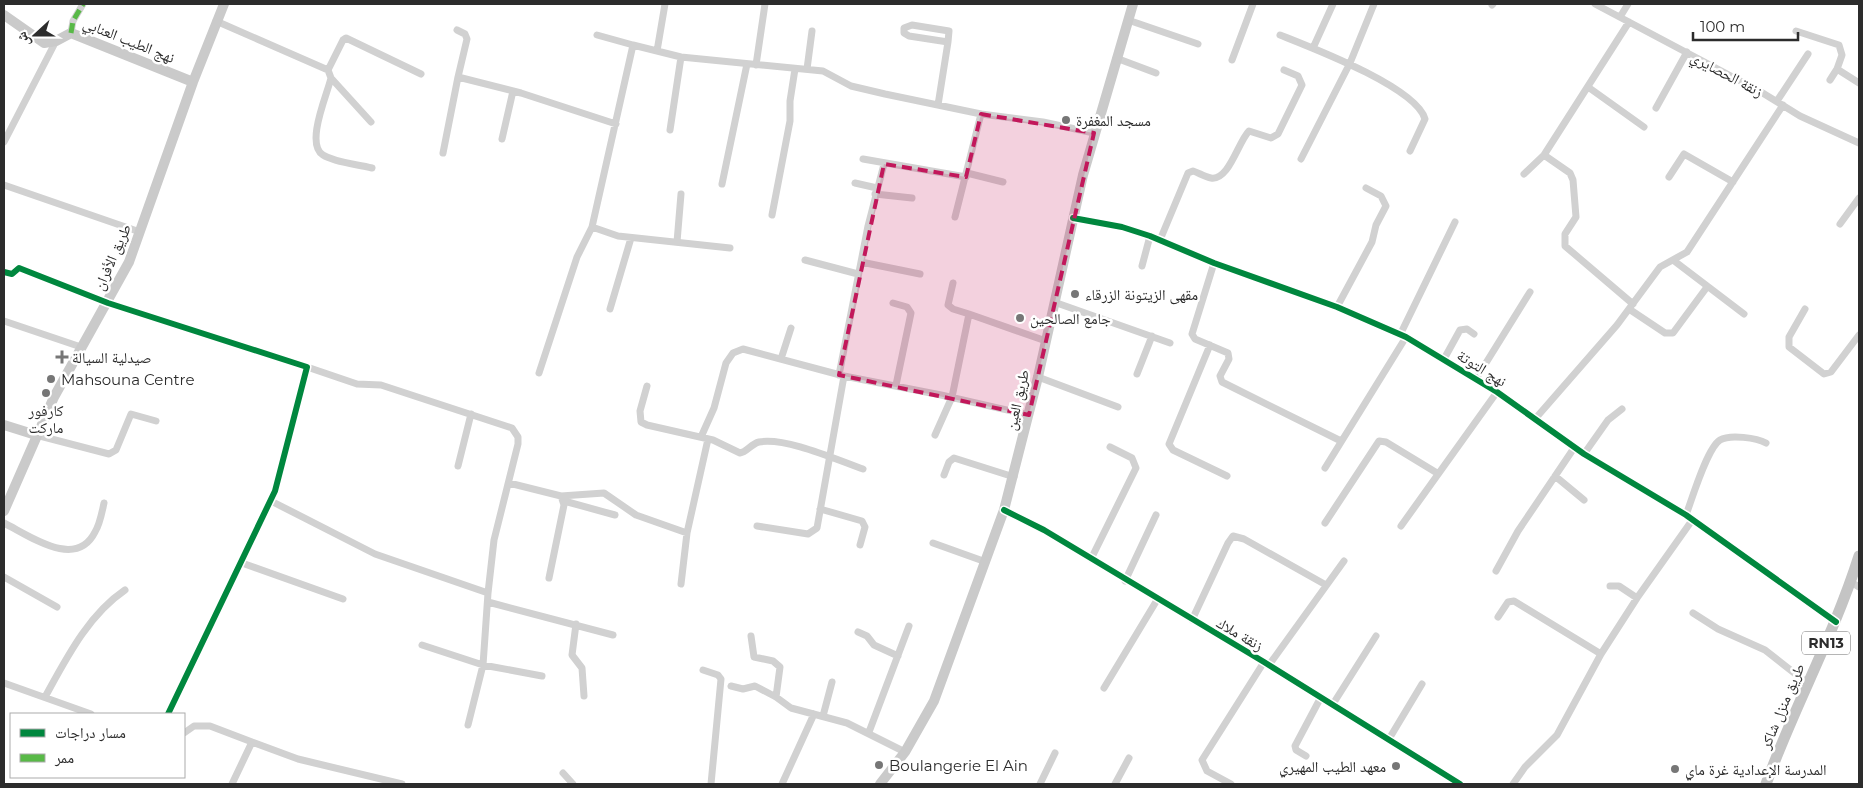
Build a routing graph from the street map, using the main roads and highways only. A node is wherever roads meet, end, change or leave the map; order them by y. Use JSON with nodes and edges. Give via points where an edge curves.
{"nodes":[{"id":1,"x":224,"y":4,"type":"edge"},
{"id":2,"x":1133,"y":4,"type":"edge"},
{"id":3,"x":4,"y":15,"type":"edge"},
{"id":4,"x":193,"y":82,"type":"junction"},
{"id":5,"x":4,"y":425,"type":"edge"},
{"id":6,"x":36,"y":434,"type":"junction"},
{"id":7,"x":4,"y":511,"type":"edge"},
{"id":8,"x":1859,"y":556,"type":"edge"},
{"id":9,"x":1855,"y":584,"type":"edge"},
{"id":10,"x":880,"y":784,"type":"edge"},
{"id":11,"x":1766,"y":784,"type":"edge"}],
"edges":[{"from":1,"to":4,"type":"main road","name":"طريق الأفران"},
{"from":2,"to":10,"type":"main road","name":"طريق العين","via":[[1094,134],[1004,510],[934,701],[905,752]]},
{"from":3,"to":4,"type":"main road","name":"نهج الطيب العنابي","via":[[44,43],[71,33]]},
{"from":4,"to":6,"type":"main road","name":"طريق الأفران","via":[[129,262]]},
{"from":5,"to":6,"type":"main road"},
{"from":6,"to":7,"type":"main road","name":"طريق الأفران"},
{"from":8,"to":9,"type":"main road","name":"طريق منزل شاكر","number":"RN13"},
{"from":9,"to":11,"type":"main road","name":"طريق منزل شاكر","number":"RN13","via":[[1807,683]]}]}
